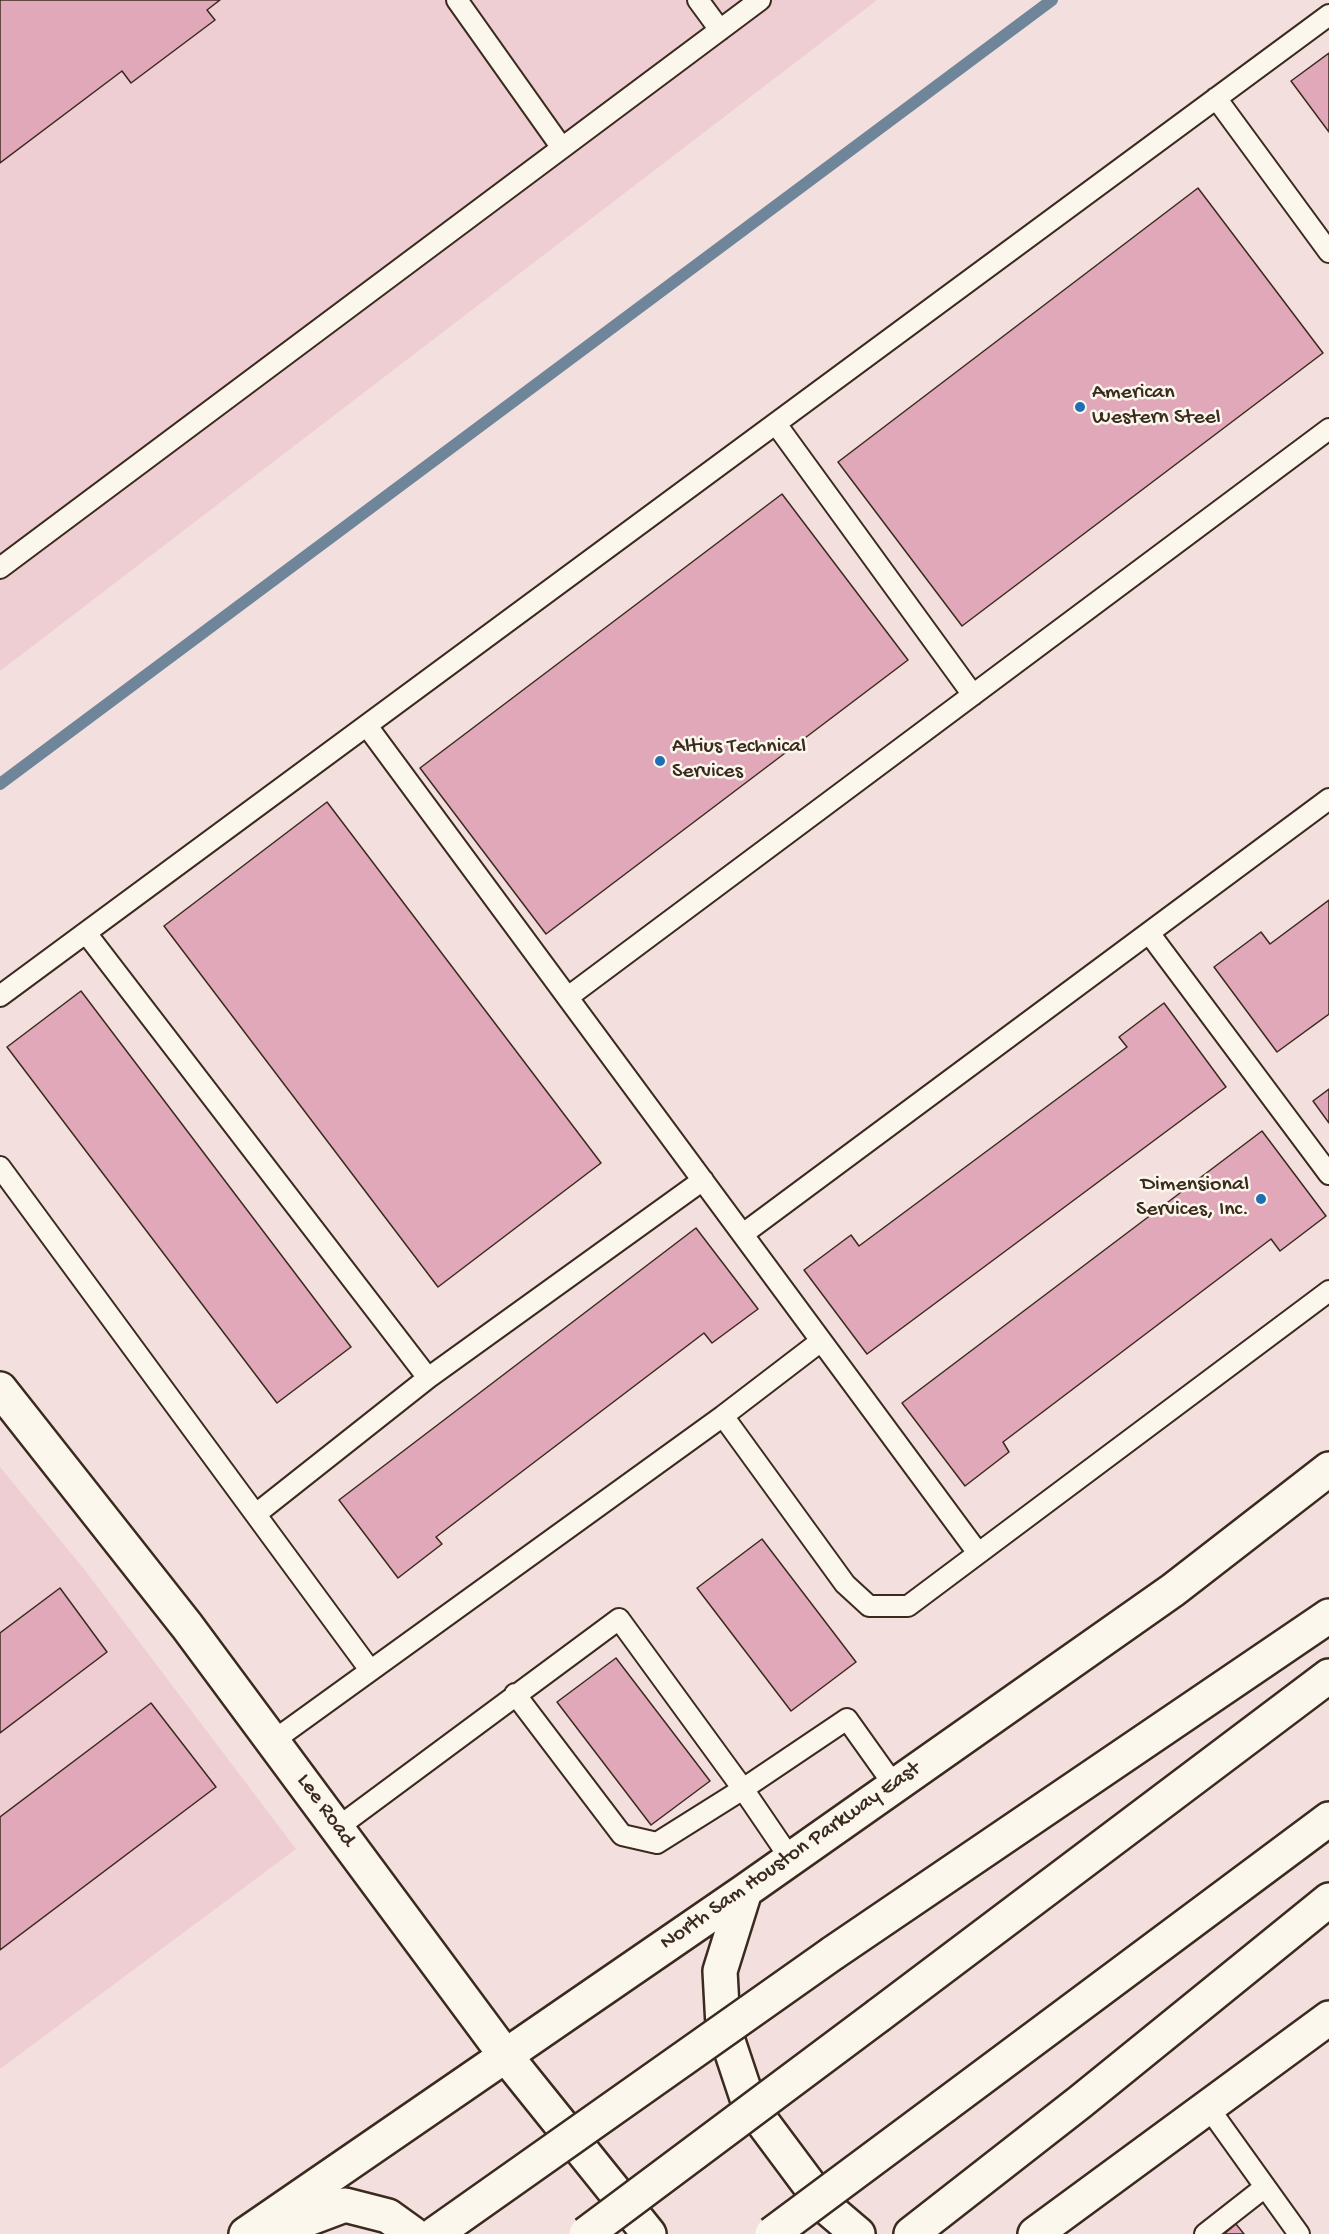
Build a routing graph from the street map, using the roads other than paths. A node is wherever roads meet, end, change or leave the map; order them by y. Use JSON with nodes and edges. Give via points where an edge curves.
{"nodes":[{"id":1,"x":457,"y":0,"type":"edge"},
{"id":2,"x":698,"y":0,"type":"edge"},
{"id":3,"x":760,"y":0,"type":"edge"},
{"id":4,"x":1329,"y":15,"type":"edge"},
{"id":5,"x":720,"y":30,"type":"junction"},
{"id":6,"x":1216,"y":98,"type":"junction"},
{"id":7,"x":562,"y":148,"type":"junction"},
{"id":8,"x":1329,"y":252,"type":"edge"},
{"id":9,"x":776,"y":424,"type":"junction"},
{"id":10,"x":1329,"y":429,"type":"edge"},
{"id":11,"x":0,"y":568,"type":"edge"},
{"id":12,"x":973,"y":695,"type":"junction"},
{"id":13,"x":367,"y":726,"type":"junction"},
{"id":14,"x":1329,"y":799,"type":"edge"},
{"id":15,"x":86,"y":933,"type":"junction"},
{"id":16,"x":1149,"y":933,"type":"junction"},
{"id":17,"x":0,"y":996,"type":"edge"},
{"id":18,"x":568,"y":997,"type":"junction"},
{"id":19,"x":0,"y":1167,"type":"edge"},
{"id":20,"x":1329,"y":1174,"type":"edge"},
{"id":21,"x":703,"y":1180,"type":"junction"},
{"id":22,"x":743,"y":1234,"type":"junction"},
{"id":23,"x":1329,"y":1291,"type":"edge"},
{"id":24,"x":821,"y":1341,"type":"junction"},
{"id":25,"x":428,"y":1378,"type":"junction"},
{"id":26,"x":0,"y":1389,"type":"edge"},
{"id":27,"x":723,"y":1416,"type":"junction"},
{"id":28,"x":1329,"y":1469,"type":"edge"},
{"id":29,"x":256,"y":1514,"type":"junction"},
{"id":30,"x":978,"y":1553,"type":"junction"},
{"id":31,"x":1329,"y":1616,"type":"edge"},
{"id":32,"x":370,"y":1670,"type":"junction"},
{"id":33,"x":1329,"y":1676,"type":"edge"},
{"id":34,"x":515,"y":1694,"type":"junction"},
{"id":35,"x":273,"y":1741,"type":"junction"},
{"id":36,"x":894,"y":1785,"type":"junction"},
{"id":37,"x":743,"y":1789,"type":"junction"},
{"id":38,"x":1329,"y":1819,"type":"edge"},
{"id":39,"x":337,"y":1828,"type":"junction"},
{"id":40,"x":790,"y":1858,"type":"junction"},
{"id":41,"x":745,"y":1891,"type":"junction"},
{"id":42,"x":1329,"y":1900,"type":"edge"},
{"id":43,"x":1329,"y":2018,"type":"edge"},
{"id":44,"x":505,"y":2055,"type":"junction"},
{"id":45,"x":1208,"y":2107,"type":"junction"},
{"id":46,"x":1265,"y":2187,"type":"junction"},
{"id":47,"x":1039,"y":2233,"type":"edge"},
{"id":48,"x":246,"y":2234,"type":"edge"},
{"id":49,"x":268,"y":2234,"type":"edge"},
{"id":50,"x":413,"y":2234,"type":"edge"},
{"id":51,"x":435,"y":2234,"type":"edge"},
{"id":52,"x":586,"y":2234,"type":"edge"},
{"id":53,"x":649,"y":2234,"type":"edge"},
{"id":54,"x":772,"y":2234,"type":"edge"},
{"id":55,"x":858,"y":2234,"type":"edge"},
{"id":56,"x":911,"y":2234,"type":"edge"},
{"id":57,"x":1205,"y":2234,"type":"edge"},
{"id":58,"x":1299,"y":2234,"type":"edge"}],
"edges":[{"from":1,"to":7,"type":"lane"},
{"from":2,"to":5,"type":"lane"},
{"from":3,"to":5,"type":"lane"},
{"from":4,"to":6,"type":"lane"},
{"from":5,"to":7,"type":"lane"},
{"from":6,"to":8,"type":"lane"},
{"from":6,"to":9,"type":"lane"},
{"from":7,"to":11,"type":"lane"},
{"from":9,"to":12,"type":"lane"},
{"from":9,"to":13,"type":"lane"},
{"from":10,"to":12,"type":"lane"},
{"from":12,"to":18,"type":"lane"},
{"from":13,"to":15,"type":"lane"},
{"from":13,"to":18,"type":"lane"},
{"from":14,"to":16,"type":"lane"},
{"from":15,"to":17,"type":"lane"},
{"from":15,"to":25,"type":"lane"},
{"from":16,"to":20,"type":"lane"},
{"from":16,"to":22,"type":"lane"},
{"from":18,"to":21,"type":"lane"},
{"from":19,"to":29,"type":"lane"},
{"from":21,"to":22,"type":"lane"},
{"from":21,"to":25,"type":"lane"},
{"from":22,"to":24,"type":"lane"},
{"from":23,"to":30,"type":"lane"},
{"from":24,"to":27,"type":"lane"},
{"from":24,"to":30,"type":"lane"},
{"from":25,"to":29,"type":"lane"},
{"from":26,"to":35,"type":"main road","name":"Lee Road"},
{"from":27,"to":30,"type":"lane","via":[[845,1584],[870,1606],[908,1606]]},
{"from":27,"to":32,"type":"lane"},
{"from":28,"to":36,"type":"main road","name":"North Sam Houston Parkway East","via":[[1173,1590]]},
{"from":29,"to":32,"type":"lane"},
{"from":31,"to":51,"type":"main road","bridge":true,"via":[[832,1953]]},
{"from":32,"to":35,"type":"lane"},
{"from":33,"to":52,"type":"main road","bridge":true},
{"from":34,"to":37,"type":"lane","via":[[622,1835],[657,1843]]},
{"from":34,"to":37,"type":"lane","via":[[619,1619]]},
{"from":34,"to":39,"type":"lane"},
{"from":35,"to":39,"type":"main road","name":"Lee Road"},
{"from":36,"to":37,"type":"lane","via":[[847,1719]]},
{"from":36,"to":40,"type":"main road","name":"North Sam Houston Parkway East"},
{"from":37,"to":40,"type":"lane"},
{"from":38,"to":54,"type":"main road","bridge":true},
{"from":39,"to":44,"type":"main road","name":"Lee Road"},
{"from":40,"to":41,"type":"main road","name":"North Sam Houston Parkway East"},
{"from":41,"to":44,"type":"main road","name":"North Sam Houston Parkway East"},
{"from":41,"to":55,"type":"main road","via":[[720,1971],[723,2026],[749,2104],[825,2206]]},
{"from":42,"to":56,"type":"main road"},
{"from":43,"to":45,"type":"main road"},
{"from":44,"to":48,"type":"main road","name":"North Sam Houston Parkway East"},
{"from":44,"to":53,"type":"main road","name":"Lee Road"},
{"from":45,"to":46,"type":"lane"},
{"from":45,"to":47,"type":"main road"},
{"from":46,"to":57,"type":"lane"},
{"from":46,"to":58,"type":"lane"},
{"from":49,"to":50,"type":"main road","via":[[345,2205],[388,2216]]}]}
